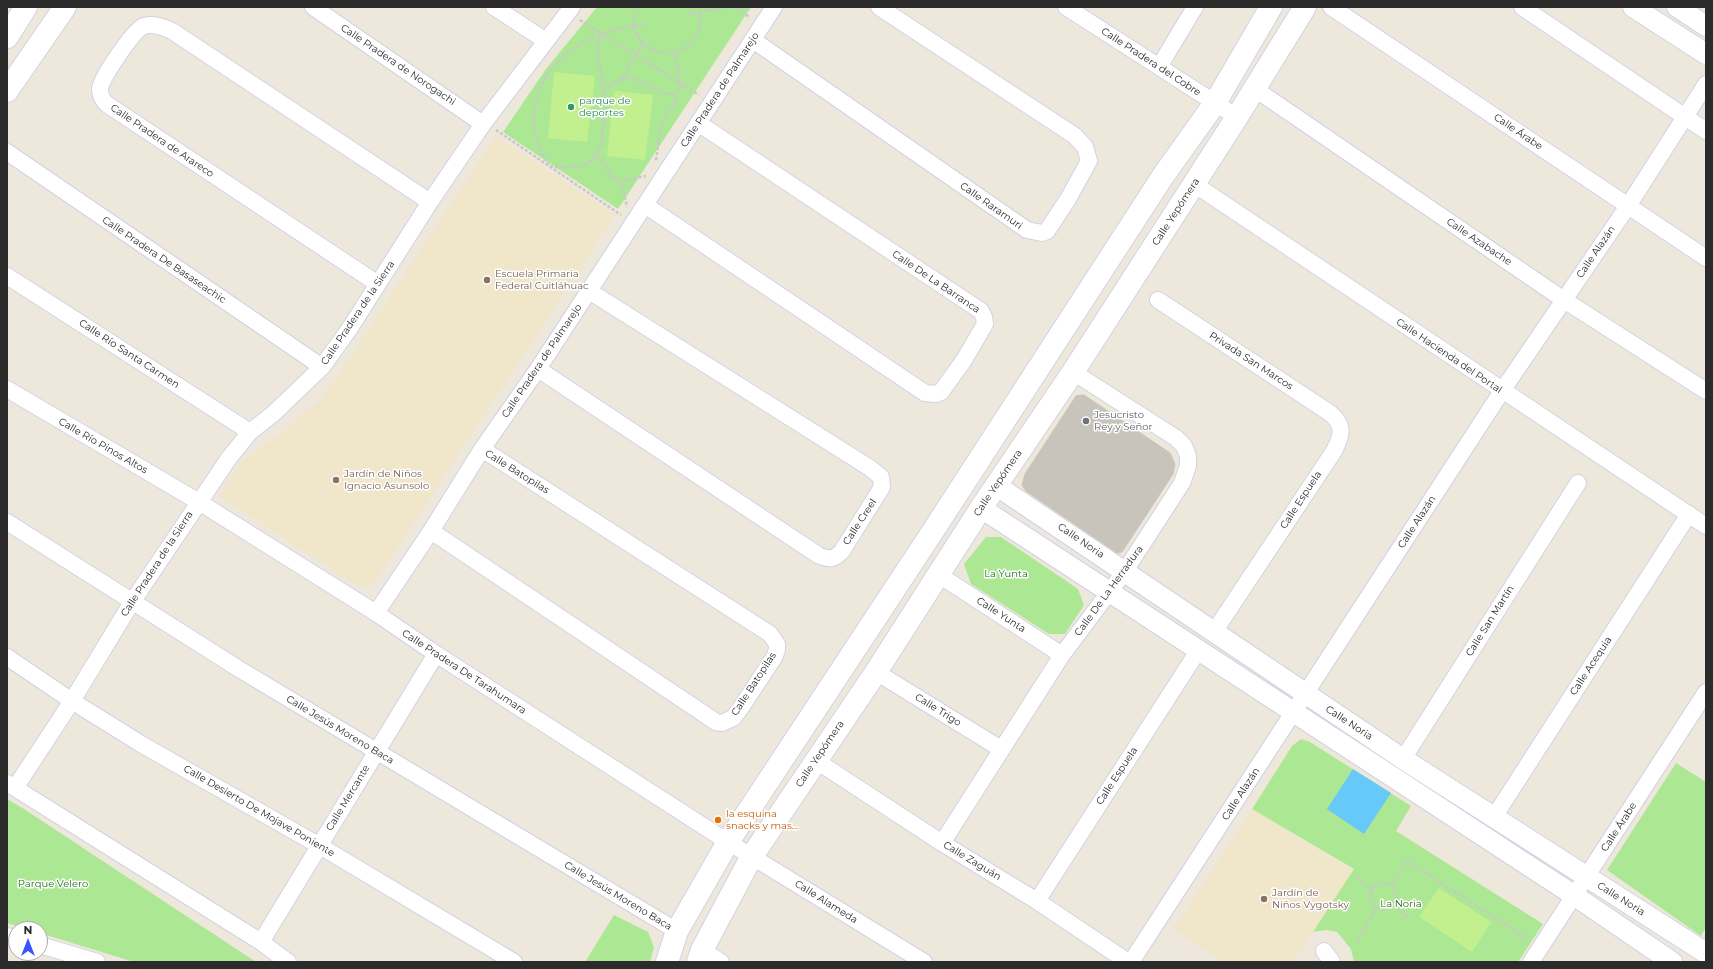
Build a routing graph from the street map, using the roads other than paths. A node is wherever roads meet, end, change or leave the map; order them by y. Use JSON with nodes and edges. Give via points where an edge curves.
{"nodes":[{"id":1,"x":65,"y":7,"type":"edge"},
{"id":2,"x":313,"y":7,"type":"edge"},
{"id":3,"x":494,"y":7,"type":"edge"},
{"id":4,"x":774,"y":7,"type":"edge"},
{"id":5,"x":879,"y":7,"type":"edge"},
{"id":6,"x":1195,"y":7,"type":"edge"},
{"id":7,"x":1271,"y":7,"type":"edge"},
{"id":8,"x":1305,"y":7,"type":"edge"},
{"id":9,"x":1331,"y":7,"type":"edge"},
{"id":10,"x":1522,"y":7,"type":"edge"},
{"id":11,"x":1633,"y":7,"type":"edge"},
{"id":12,"x":1677,"y":7,"type":"edge"},
{"id":13,"x":1074,"y":9,"type":"edge"},
{"id":14,"x":570,"y":10,"type":"edge"},
{"id":15,"x":1706,"y":26,"type":"edge"},
{"id":16,"x":753,"y":40,"type":"junction"},
{"id":17,"x":546,"y":41,"type":"junction"},
{"id":18,"x":1706,"y":54,"type":"edge"},
{"id":19,"x":1159,"y":67,"type":"junction"},
{"id":20,"x":1706,"y":84,"type":"edge"},
{"id":21,"x":1255,"y":89,"type":"junction"},
{"id":22,"x":7,"y":91,"type":"edge"},
{"id":23,"x":1215,"y":103,"type":"junction"},
{"id":24,"x":1237,"y":117,"type":"junction"},
{"id":25,"x":1684,"y":117,"type":"junction"},
{"id":26,"x":698,"y":123,"type":"junction"},
{"id":27,"x":490,"y":127,"type":"junction"},
{"id":28,"x":1706,"y":131,"type":"edge"},
{"id":29,"x":7,"y":152,"type":"edge"},
{"id":30,"x":1194,"y":184,"type":"junction"},
{"id":31,"x":430,"y":202,"type":"junction"},
{"id":32,"x":645,"y":205,"type":"junction"},
{"id":33,"x":1628,"y":206,"type":"junction"},
{"id":34,"x":1706,"y":258,"type":"edge"},
{"id":35,"x":7,"y":276,"type":"edge"},
{"id":36,"x":378,"y":284,"type":"junction"},
{"id":37,"x":589,"y":291,"type":"junction"},
{"id":38,"x":1158,"y":300,"type":"dead end"},
{"id":39,"x":1564,"y":300,"type":"junction"},
{"id":40,"x":322,"y":367,"type":"junction"},
{"id":41,"x":538,"y":370,"type":"junction"},
{"id":42,"x":1073,"y":372,"type":"junction"},
{"id":43,"x":7,"y":389,"type":"edge"},
{"id":44,"x":1502,"y":391,"type":"junction"},
{"id":45,"x":1706,"y":391,"type":"edge"},
{"id":46,"x":1340,"y":426,"type":"joint"},
{"id":47,"x":250,"y":432,"type":"junction"},
{"id":48,"x":482,"y":450,"type":"junction"},
{"id":49,"x":1578,"y":484,"type":"dead end"},
{"id":50,"x":996,"y":486,"type":"junction"},
{"id":51,"x":199,"y":502,"type":"junction"},
{"id":52,"x":981,"y":508,"type":"junction"},
{"id":53,"x":1689,"y":514,"type":"junction"},
{"id":54,"x":7,"y":522,"type":"edge"},
{"id":55,"x":1706,"y":526,"type":"edge"},
{"id":56,"x":430,"y":531,"type":"junction"},
{"id":57,"x":1125,"y":571,"type":"junction"},
{"id":58,"x":939,"y":575,"type":"junction"},
{"id":59,"x":1109,"y":591,"type":"junction"},
{"id":60,"x":132,"y":602,"type":"junction"},
{"id":61,"x":376,"y":613,"type":"junction"},
{"id":62,"x":1214,"y":632,"type":"junction"},
{"id":63,"x":1198,"y":651,"type":"junction"},
{"id":64,"x":436,"y":654,"type":"junction"},
{"id":65,"x":1062,"y":655,"type":"junction"},
{"id":66,"x":7,"y":657,"type":"edge"},
{"id":67,"x":876,"y":672,"type":"junction"},
{"id":68,"x":1706,"y":692,"type":"edge"},
{"id":69,"x":1305,"y":695,"type":"junction"},
{"id":70,"x":72,"y":701,"type":"junction"},
{"id":71,"x":1293,"y":713,"type":"junction"},
{"id":72,"x":1001,"y":749,"type":"junction"},
{"id":73,"x":376,"y":752,"type":"junction"},
{"id":74,"x":1403,"y":759,"type":"junction"},
{"id":75,"x":816,"y":760,"type":"junction"},
{"id":76,"x":11,"y":786,"type":"edge"},
{"id":77,"x":1494,"y":817,"type":"junction"},
{"id":78,"x":728,"y":842,"type":"junction"},
{"id":79,"x":942,"y":843,"type":"junction"},
{"id":80,"x":320,"y":846,"type":"junction"},
{"id":81,"x":752,"y":856,"type":"junction"},
{"id":82,"x":1587,"y":878,"type":"junction"},
{"id":83,"x":1575,"y":896,"type":"junction"},
{"id":84,"x":1037,"y":901,"type":"junction"},
{"id":85,"x":677,"y":931,"type":"junction"},
{"id":86,"x":261,"y":942,"type":"junction"},
{"id":87,"x":48,"y":947,"type":"edge"},
{"id":88,"x":1705,"y":951,"type":"edge"},
{"id":89,"x":700,"y":956,"type":"edge"},
{"id":90,"x":1667,"y":961,"type":"edge"},
{"id":91,"x":97,"y":962,"type":"edge"},
{"id":92,"x":288,"y":962,"type":"edge"},
{"id":93,"x":514,"y":962,"type":"edge"},
{"id":94,"x":667,"y":962,"type":"edge"},
{"id":95,"x":721,"y":962,"type":"edge"},
{"id":96,"x":924,"y":962,"type":"edge"},
{"id":97,"x":1129,"y":962,"type":"edge"},
{"id":98,"x":1531,"y":962,"type":"edge"}],
"edges":[{"from":1,"to":22,"type":"main road"},
{"from":2,"to":27,"type":"street","name":"Calle Pradera de Norogachi"},
{"from":3,"to":17,"type":"street"},
{"from":4,"to":16,"type":"street","name":"Calle Pradera de Palmarejo"},
{"from":5,"to":16,"type":"street","name":"Calle Raramuri","via":[[1075,136],[1085,147],[1089,160],[1047,231],[1042,233],[1027,230]]},
{"from":6,"to":19,"type":"street"},
{"from":7,"to":23,"type":"main road"},
{"from":8,"to":21,"type":"main road","name":"Calle Yepómera"},
{"from":9,"to":33,"type":"street","name":"Calle Árabe"},
{"from":10,"to":25,"type":"street"},
{"from":11,"to":18,"type":"street"},
{"from":12,"to":15,"type":"street"},
{"from":13,"to":19,"type":"street","name":"Calle Pradera del Cobre"},
{"from":14,"to":17,"type":"street","name":"Calle Pradera de la Sierra"},
{"from":16,"to":26,"type":"street","name":"Calle Pradera de Palmarejo"},
{"from":17,"to":27,"type":"street","name":"Calle Pradera de la Sierra"},
{"from":19,"to":23,"type":"street","name":"Calle Pradera del Cobre"},
{"from":20,"to":25,"type":"street","name":"Calle Alazán"},
{"from":21,"to":24,"type":"main road","name":"Calle Yepómera"},
{"from":21,"to":39,"type":"street","name":"Calle Azabache"},
{"from":23,"to":24,"type":"street","name":"Calle Pradera del Cobre"},
{"from":23,"to":78,"type":"main road","via":[[1162,176]]},
{"from":24,"to":30,"type":"main road","name":"Calle Yepómera"},
{"from":25,"to":28,"type":"street"},
{"from":25,"to":33,"type":"street","name":"Calle Alazán"},
{"from":26,"to":32,"type":"street","name":"Calle Pradera de Palmarejo"},
{"from":26,"to":32,"type":"street","name":"Calle De La Barranca","via":[[982,311],[985,324],[964,360],[941,392],[925,393]]},
{"from":27,"to":31,"type":"street","name":"Calle Pradera de la Sierra"},
{"from":29,"to":40,"type":"street","name":"Calle Pradera De Basaseachic"},
{"from":30,"to":42,"type":"main road","name":"Calle Yepómera"},
{"from":30,"to":44,"type":"street","name":"Calle Hacienda del Portal"},
{"from":31,"to":36,"type":"street","name":"Calle Pradera de la Sierra"},
{"from":31,"to":36,"type":"street","name":"Calle Pradera de Arareco","via":[[172,31],[155,26],[142,27],[112,64],[100,89],[103,100],[108,105]]},
{"from":32,"to":37,"type":"street","name":"Calle Pradera de Palmarejo"},
{"from":33,"to":34,"type":"street","name":"Calle Árabe"},
{"from":33,"to":39,"type":"street","name":"Calle Alazán"},
{"from":35,"to":47,"type":"street","name":"Calle Río Santa Carmen"},
{"from":36,"to":40,"type":"street","name":"Calle Pradera de la Sierra"},
{"from":37,"to":41,"type":"street","name":"Calle Pradera de Palmarejo"},
{"from":37,"to":41,"type":"street","name":"Calle Creel","via":[[881,477],[882,487],[842,551],[829,560],[818,555]]},
{"from":38,"to":46,"type":"street","name":"Privada San Marcos","via":[[1330,413]]},
{"from":39,"to":44,"type":"street","name":"Calle Alazán"},
{"from":39,"to":45,"type":"street","name":"Calle Azabache"},
{"from":40,"to":47,"type":"street","name":"Calle Pradera de la Sierra","via":[[280,408]]},
{"from":41,"to":48,"type":"street","name":"Calle Pradera de Palmarejo"},
{"from":42,"to":50,"type":"main road","name":"Calle Yepómera"},
{"from":42,"to":57,"type":"street","name":"Calle De La Herradura","via":[[1176,438],[1184,446],[1188,456],[1188,466],[1182,483]]},
{"from":43,"to":51,"type":"street","name":"Calle Río Pinos Altos"},
{"from":44,"to":53,"type":"street","name":"Calle Hacienda del Portal"},
{"from":44,"to":69,"type":"street","name":"Calle Alazán"},
{"from":46,"to":62,"type":"street","name":"Calle Espuela","via":[[1340,439],[1334,451]]},
{"from":47,"to":51,"type":"street","name":"Calle Pradera de la Sierra"},
{"from":48,"to":56,"type":"street","name":"Calle Pradera de Palmarejo"},
{"from":48,"to":56,"type":"street","name":"Calle Batopilas","via":[[770,634],[777,644],[777,649],[758,682],[733,718],[722,723],[716,722]]},
{"from":49,"to":74,"type":"street","name":"Calle San Martín"},
{"from":50,"to":52,"type":"main road","name":"Calle Yepómera"},
{"from":50,"to":57,"type":"street","name":"Calle Noria"},
{"from":51,"to":60,"type":"street","name":"Calle Pradera de la Sierra"},
{"from":51,"to":61,"type":"street","name":"Calle Pradera De Tarahumara"},
{"from":52,"to":58,"type":"main road","name":"Calle Yepómera"},
{"from":52,"to":59,"type":"street"},
{"from":53,"to":55,"type":"street","name":"Calle Hacienda del Portal"},
{"from":53,"to":77,"type":"street","name":"Calle Acequia"},
{"from":54,"to":60,"type":"street","name":"Calle Jesús Moreno Baca"},
{"from":56,"to":61,"type":"street","name":"Calle Pradera de Palmarejo"},
{"from":57,"to":59,"type":"street","name":"Calle De La Herradura"},
{"from":57,"to":62,"type":"street","name":"Calle Noria"},
{"from":58,"to":65,"type":"street","name":"Calle Yunta"},
{"from":58,"to":67,"type":"main road","name":"Calle Yepómera"},
{"from":59,"to":63,"type":"street"},
{"from":59,"to":65,"type":"street","name":"Calle De La Herradura"},
{"from":60,"to":70,"type":"street","name":"Calle Pradera de la Sierra"},
{"from":60,"to":73,"type":"street","name":"Calle Jesús Moreno Baca"},
{"from":61,"to":64,"type":"street","name":"Calle Pradera De Tarahumara"},
{"from":62,"to":69,"type":"street","name":"Calle Noria"},
{"from":63,"to":71,"type":"street"},
{"from":63,"to":84,"type":"street","name":"Calle Espuela"},
{"from":64,"to":73,"type":"street","name":"Calle Mercante"},
{"from":64,"to":78,"type":"street","name":"Calle Pradera De Tarahumara"},
{"from":65,"to":72,"type":"street","name":"Calle De La Herradura"},
{"from":66,"to":70,"type":"street","name":"Calle Desierto De Mojave Poniente"},
{"from":67,"to":72,"type":"street","name":"Calle Trigo"},
{"from":67,"to":75,"type":"main road","name":"Calle Yepómera"},
{"from":68,"to":82,"type":"street","name":"Calle Árabe"},
{"from":69,"to":71,"type":"street","name":"Calle Alazán"},
{"from":69,"to":74,"type":"street","name":"Calle Noria"},
{"from":70,"to":76,"type":"street","name":"Calle Pradera de la Sierra"},
{"from":70,"to":80,"type":"street","name":"Calle Desierto De Mojave Poniente","via":[[141,744]]},
{"from":71,"to":83,"type":"street"},
{"from":71,"to":97,"type":"street","name":"Calle Alazán"},
{"from":72,"to":79,"type":"street","name":"Calle De La Herradura"},
{"from":73,"to":80,"type":"street","name":"Calle Mercante"},
{"from":73,"to":85,"type":"street","name":"Calle Jesús Moreno Baca"},
{"from":74,"to":77,"type":"street","name":"Calle Noria"},
{"from":75,"to":79,"type":"street","name":"Calle Zaguán"},
{"from":75,"to":81,"type":"main road","name":"Calle Yepómera"},
{"from":76,"to":86,"type":"street"},
{"from":77,"to":82,"type":"street","name":"Calle Noria"},
{"from":78,"to":81,"type":"street","name":"Calle Alameda"},
{"from":78,"to":85,"type":"main road"},
{"from":79,"to":84,"type":"street","name":"Calle Zaguán"},
{"from":80,"to":86,"type":"street","name":"Calle Mercante"},
{"from":80,"to":93,"type":"street","name":"Calle Desierto De Mojave Poniente"},
{"from":81,"to":89,"type":"main road","name":"Calle Yepómera"},
{"from":81,"to":96,"type":"street","name":"Calle Alameda"},
{"from":82,"to":83,"type":"street","name":"Calle Árabe"},
{"from":82,"to":88,"type":"street","name":"Calle Noria"},
{"from":83,"to":90,"type":"street"},
{"from":83,"to":98,"type":"street","name":"Calle Árabe"},
{"from":84,"to":97,"type":"street","name":"Calle Zaguán"},
{"from":85,"to":94,"type":"main road"},
{"from":86,"to":92,"type":"street"},
{"from":87,"to":91,"type":"street"},
{"from":89,"to":95,"type":"street"}]}
